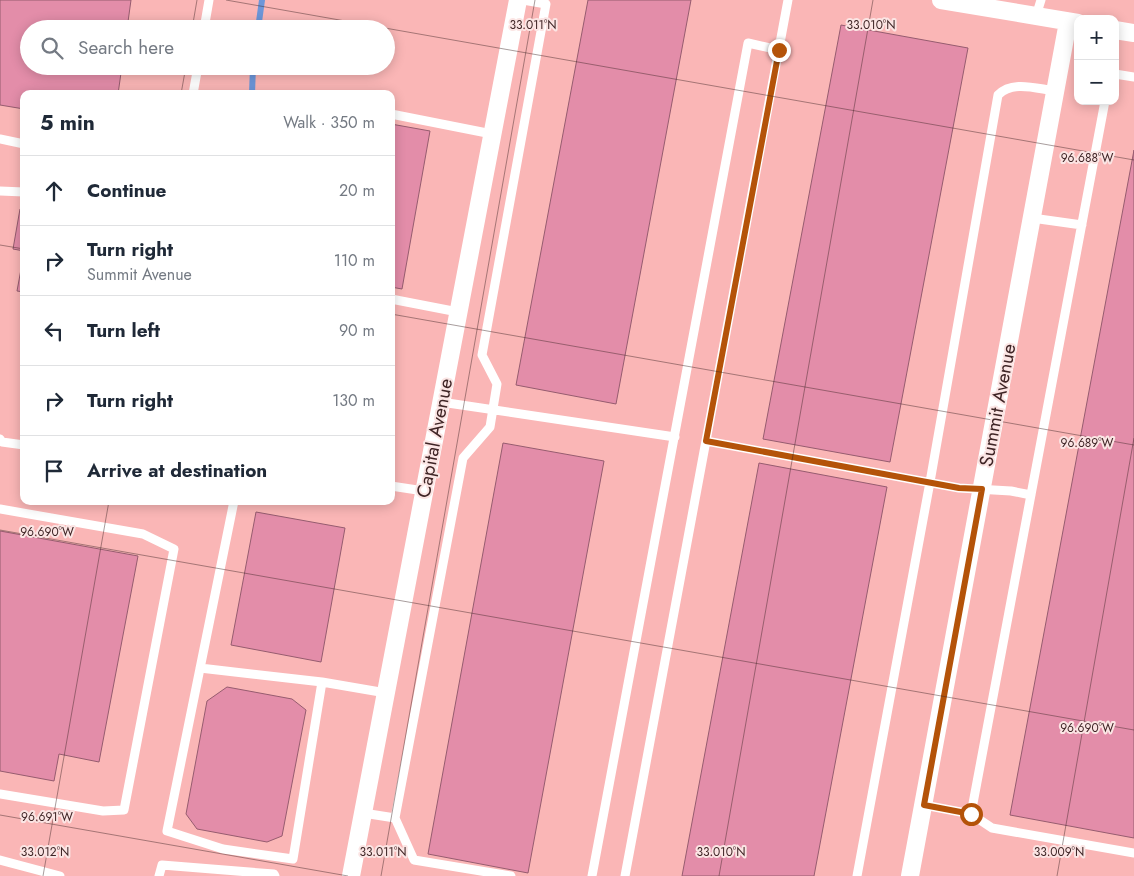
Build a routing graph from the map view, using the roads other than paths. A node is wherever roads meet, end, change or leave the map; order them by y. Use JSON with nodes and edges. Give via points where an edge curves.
{"nodes":[{"id":1,"x":209,"y":0,"type":"edge"},
{"id":2,"x":518,"y":0,"type":"edge"},
{"id":3,"x":523,"y":0,"type":"edge"},
{"id":4,"x":788,"y":0,"type":"edge"},
{"id":5,"x":941,"y":0,"type":"edge"},
{"id":6,"x":1038,"y":8,"type":"edge"},
{"id":7,"x":206,"y":20,"type":"edge"},
{"id":8,"x":1073,"y":22,"type":"edge"},
{"id":9,"x":1119,"y":31,"type":"edge"},
{"id":10,"x":1134,"y":33,"type":"edge"},
{"id":11,"x":779,"y":50,"type":"junction"},
{"id":12,"x":196,"y":75,"type":"edge"},
{"id":13,"x":1119,"y":75,"type":"edge"},
{"id":14,"x":1134,"y":77,"type":"edge"},
{"id":15,"x":194,"y":90,"type":"edge"},
{"id":16,"x":1056,"y":91,"type":"junction"},
{"id":17,"x":1104,"y":105,"type":"edge"},
{"id":18,"x":395,"y":115,"type":"edge"},
{"id":19,"x":492,"y":134,"type":"junction"},
{"id":20,"x":0,"y":139,"type":"edge"},
{"id":21,"x":20,"y":143,"type":"edge"},
{"id":22,"x":0,"y":191,"type":"edge"},
{"id":23,"x":20,"y":192,"type":"edge"},
{"id":24,"x":1032,"y":218,"type":"junction"},
{"id":25,"x":1082,"y":225,"type":"junction"},
{"id":26,"x":395,"y":300,"type":"edge"},
{"id":27,"x":458,"y":312,"type":"junction"},
{"id":28,"x":441,"y":402,"type":"junction"},
{"id":29,"x":493,"y":409,"type":"junction"},
{"id":30,"x":675,"y":437,"type":"junction"},
{"id":31,"x":0,"y":439,"type":"edge"},
{"id":32,"x":706,"y":441,"type":"junction"},
{"id":33,"x":20,"y":445,"type":"edge"},
{"id":34,"x":930,"y":482,"type":"junction"},
{"id":35,"x":395,"y":487,"type":"edge"},
{"id":36,"x":982,"y":489,"type":"junction"},
{"id":37,"x":424,"y":491,"type":"junction"},
{"id":38,"x":1031,"y":495,"type":"junction"},
{"id":39,"x":233,"y":505,"type":"edge"},
{"id":40,"x":0,"y":509,"type":"edge"},
{"id":41,"x":200,"y":668,"type":"junction"},
{"id":42,"x":322,"y":682,"type":"junction"},
{"id":43,"x":386,"y":693,"type":"junction"},
{"id":44,"x":0,"y":794,"type":"edge"},
{"id":45,"x":924,"y":805,"type":"junction"},
{"id":46,"x":363,"y":813,"type":"junction"},
{"id":47,"x":971,"y":814,"type":"junction"},
{"id":48,"x":395,"y":818,"type":"junction"},
{"id":49,"x":1134,"y":853,"type":"edge"},
{"id":50,"x":0,"y":860,"type":"edge"},
{"id":51,"x":60,"y":876,"type":"edge"},
{"id":52,"x":159,"y":876,"type":"edge"},
{"id":53,"x":275,"y":876,"type":"edge"},
{"id":54,"x":351,"y":876,"type":"edge"},
{"id":55,"x":511,"y":876,"type":"edge"},
{"id":56,"x":592,"y":876,"type":"edge"},
{"id":57,"x":625,"y":876,"type":"edge"},
{"id":58,"x":857,"y":876,"type":"edge"},
{"id":59,"x":910,"y":876,"type":"edge"}],
"edges":[{"from":1,"to":7,"type":"lane"},
{"from":2,"to":19,"type":"street","name":"Capital Avenue"},
{"from":3,"to":29,"type":"lane","via":[[546,4],[482,355],[497,384]]},
{"from":4,"to":11,"type":"lane"},
{"from":5,"to":6,"type":"street"},
{"from":6,"to":8,"type":"street"},
{"from":8,"to":16,"type":"street","name":"Summit Avenue"},
{"from":9,"to":10,"type":"street"},
{"from":11,"to":30,"type":"lane","via":[[748,43]]},
{"from":11,"to":32,"type":"lane"},
{"from":12,"to":15,"type":"lane"},
{"from":13,"to":14,"type":"lane"},
{"from":16,"to":24,"type":"street","name":"Summit Avenue"},
{"from":16,"to":34,"type":"lane","via":[[1016,86],[1004,89],[998,95]]},
{"from":17,"to":25,"type":"lane"},
{"from":18,"to":19,"type":"lane"},
{"from":19,"to":27,"type":"street","name":"Capital Avenue"},
{"from":20,"to":21,"type":"lane"},
{"from":22,"to":23,"type":"lane"},
{"from":24,"to":25,"type":"lane"},
{"from":24,"to":36,"type":"street","name":"Summit Avenue"},
{"from":25,"to":38,"type":"lane"},
{"from":26,"to":27,"type":"lane"},
{"from":27,"to":28,"type":"street","name":"Capital Avenue"},
{"from":28,"to":29,"type":"lane"},
{"from":28,"to":37,"type":"street","name":"Capital Avenue"},
{"from":29,"to":30,"type":"lane"},
{"from":29,"to":48,"type":"lane","via":[[490,427],[463,458]]},
{"from":30,"to":56,"type":"lane"},
{"from":31,"to":33,"type":"lane"},
{"from":32,"to":34,"type":"lane"},
{"from":32,"to":57,"type":"lane"},
{"from":34,"to":36,"type":"lane"},
{"from":34,"to":58,"type":"lane"},
{"from":35,"to":37,"type":"lane"},
{"from":36,"to":38,"type":"lane"},
{"from":36,"to":45,"type":"street","name":"Summit Avenue"},
{"from":37,"to":43,"type":"street","name":"Capital Avenue"},
{"from":38,"to":47,"type":"lane"},
{"from":39,"to":41,"type":"lane"},
{"from":40,"to":44,"type":"lane","via":[[142,534],[174,549],[124,810],[103,810]]},
{"from":41,"to":42,"type":"lane"},
{"from":41,"to":42,"type":"lane","via":[[167,831],[223,849],[293,859]]},
{"from":42,"to":43,"type":"lane"},
{"from":43,"to":46,"type":"street","name":"Capital Avenue"},
{"from":45,"to":47,"type":"lane"},
{"from":45,"to":59,"type":"street","name":"Summit Avenue"},
{"from":46,"to":48,"type":"lane"},
{"from":46,"to":54,"type":"street","name":"Capital Avenue"},
{"from":47,"to":49,"type":"lane","via":[[992,828]]},
{"from":48,"to":55,"type":"lane","via":[[414,860]]},
{"from":50,"to":51,"type":"lane"},
{"from":52,"to":53,"type":"lane","via":[[162,865]]}]}
